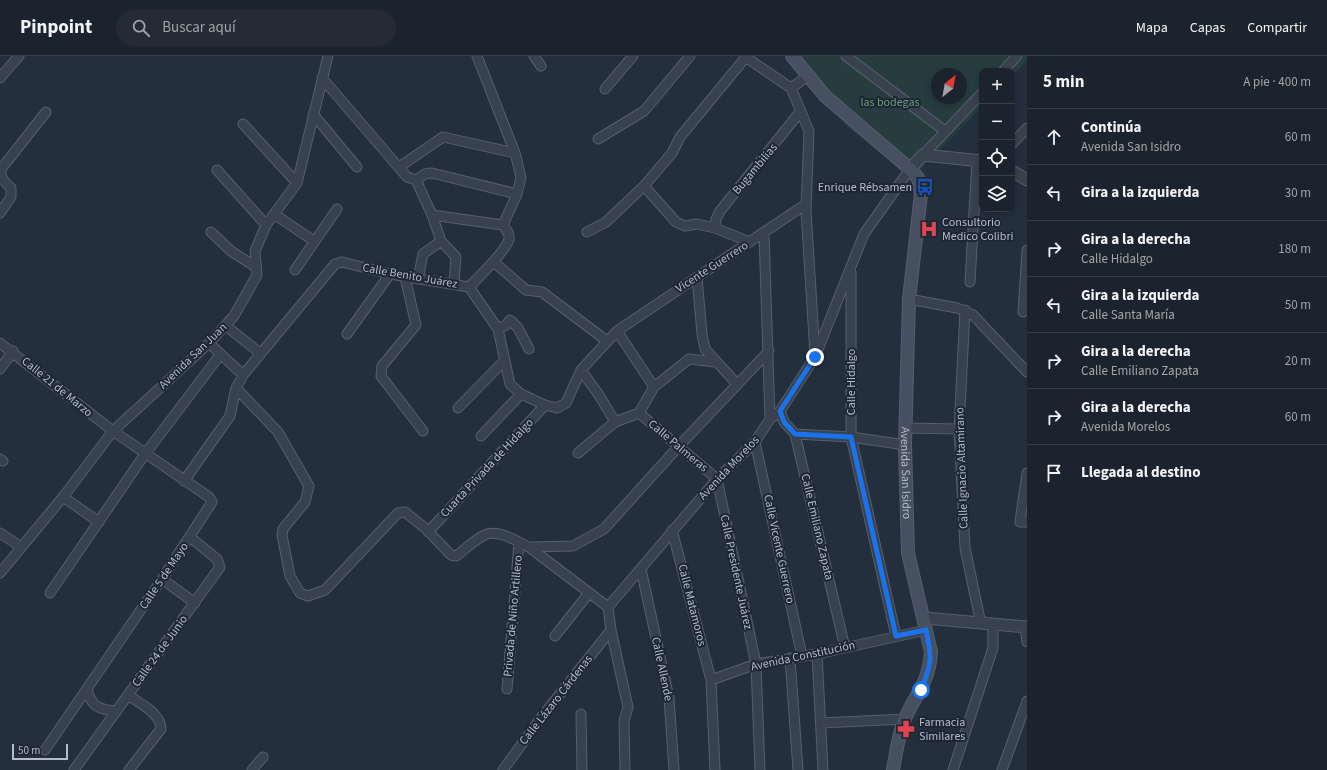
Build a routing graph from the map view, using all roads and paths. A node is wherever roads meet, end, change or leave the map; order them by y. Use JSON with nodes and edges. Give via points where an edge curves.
{"nodes":[{"id":1,"x":19,"y":56,"type":"edge"},
{"id":2,"x":328,"y":56,"type":"edge"},
{"id":3,"x":477,"y":56,"type":"edge"},
{"id":4,"x":534,"y":56,"type":"edge"},
{"id":5,"x":633,"y":56,"type":"edge"},
{"id":6,"x":690,"y":56,"type":"edge"},
{"id":7,"x":792,"y":56,"type":"edge"},
{"id":8,"x":846,"y":56,"type":"edge"},
{"id":9,"x":1018,"y":56,"type":"edge"},
{"id":10,"x":745,"y":57,"type":"edge"},
{"id":11,"x":541,"y":66,"type":"dead end"},
{"id":12,"x":1006,"y":68,"type":"edge"},
{"id":13,"x":808,"y":76,"type":"junction"},
{"id":14,"x":0,"y":78,"type":"edge"},
{"id":15,"x":322,"y":78,"type":"junction"},
{"id":16,"x":791,"y":88,"type":"junction"},
{"id":17,"x":605,"y":89,"type":"dead end"},
{"id":18,"x":979,"y":95,"type":"edge"},
{"id":19,"x":46,"y":112,"type":"dead end"},
{"id":20,"x":800,"y":112,"type":"junction"},
{"id":21,"x":313,"y":114,"type":"junction"},
{"id":22,"x":243,"y":124,"type":"dead end"},
{"id":23,"x":1027,"y":128,"type":"edge"},
{"id":24,"x":945,"y":131,"type":"junction"},
{"id":25,"x":598,"y":139,"type":"dead end"},
{"id":26,"x":1015,"y":141,"type":"edge"},
{"id":27,"x":515,"y":153,"type":"junction"},
{"id":28,"x":923,"y":155,"type":"junction"},
{"id":29,"x":979,"y":161,"type":"edge"},
{"id":30,"x":357,"y":167,"type":"dead end"},
{"id":31,"x":399,"y":167,"type":"junction"},
{"id":32,"x":910,"y":169,"type":"junction"},
{"id":33,"x":217,"y":170,"type":"dead end"},
{"id":34,"x":979,"y":173,"type":"edge"},
{"id":35,"x":1015,"y":173,"type":"edge"},
{"id":36,"x":416,"y":180,"type":"junction"},
{"id":37,"x":1027,"y":180,"type":"edge"},
{"id":38,"x":297,"y":183,"type":"junction"},
{"id":39,"x":644,"y":186,"type":"junction"},
{"id":40,"x":517,"y":194,"type":"junction"},
{"id":41,"x":806,"y":204,"type":"junction"},
{"id":42,"x":337,"y":209,"type":"dead end"},
{"id":43,"x":0,"y":213,"type":"edge"},
{"id":44,"x":274,"y":214,"type":"junction"},
{"id":45,"x":432,"y":215,"type":"junction"},
{"id":46,"x":266,"y":225,"type":"junction"},
{"id":47,"x":503,"y":225,"type":"junction"},
{"id":48,"x":715,"y":228,"type":"junction"},
{"id":49,"x":211,"y":232,"type":"dead end"},
{"id":50,"x":587,"y":232,"type":"dead end"},
{"id":51,"x":764,"y":233,"type":"junction"},
{"id":52,"x":314,"y":241,"type":"junction"},
{"id":53,"x":442,"y":242,"type":"junction"},
{"id":54,"x":750,"y":242,"type":"junction"},
{"id":55,"x":1027,"y":250,"type":"edge"},
{"id":56,"x":494,"y":262,"type":"junction"},
{"id":57,"x":256,"y":267,"type":"junction"},
{"id":58,"x":852,"y":267,"type":"junction"},
{"id":59,"x":294,"y":270,"type":"dead end"},
{"id":60,"x":390,"y":274,"type":"junction"},
{"id":61,"x":405,"y":277,"type":"junction"},
{"id":62,"x":697,"y":277,"type":"junction"},
{"id":63,"x":418,"y":279,"type":"junction"},
{"id":64,"x":970,"y":282,"type":"dead end"},
{"id":65,"x":454,"y":283,"type":"junction"},
{"id":66,"x":469,"y":286,"type":"junction"},
{"id":67,"x":908,"y":300,"type":"junction"},
{"id":68,"x":965,"y":310,"type":"junction"},
{"id":69,"x":1023,"y":312,"type":"dead end"},
{"id":70,"x":226,"y":326,"type":"junction"},
{"id":71,"x":498,"y":329,"type":"junction"},
{"id":72,"x":618,"y":331,"type":"junction"},
{"id":73,"x":347,"y":334,"type":"dead end"},
{"id":74,"x":607,"y":341,"type":"junction"},
{"id":75,"x":0,"y":343,"type":"edge"},
{"id":76,"x":209,"y":343,"type":"junction"},
{"id":77,"x":529,"y":348,"type":"dead end"},
{"id":78,"x":13,"y":352,"type":"junction"},
{"id":79,"x":769,"y":352,"type":"junction"},
{"id":80,"x":260,"y":353,"type":"junction"},
{"id":81,"x":220,"y":355,"type":"junction"},
{"id":82,"x":815,"y":357,"type":"junction"},
{"id":83,"x":505,"y":360,"type":"junction"},
{"id":84,"x":716,"y":362,"type":"junction"},
{"id":85,"x":0,"y":369,"type":"edge"},
{"id":86,"x":581,"y":370,"type":"junction"},
{"id":87,"x":1027,"y":372,"type":"edge"},
{"id":88,"x":243,"y":375,"type":"junction"},
{"id":89,"x":737,"y":384,"type":"junction"},
{"id":90,"x":654,"y":387,"type":"junction"},
{"id":91,"x":236,"y":388,"type":"junction"},
{"id":92,"x":521,"y":394,"type":"junction"},
{"id":93,"x":545,"y":405,"type":"junction"},
{"id":94,"x":458,"y":408,"type":"dead end"},
{"id":95,"x":780,"y":411,"type":"junction"},
{"id":96,"x":639,"y":413,"type":"junction"},
{"id":97,"x":770,"y":419,"type":"junction"},
{"id":98,"x":615,"y":422,"type":"junction"},
{"id":99,"x":905,"y":428,"type":"junction"},
{"id":100,"x":959,"y":429,"type":"junction"},
{"id":101,"x":113,"y":431,"type":"junction"},
{"id":102,"x":423,"y":432,"type":"dead end"},
{"id":103,"x":795,"y":434,"type":"junction"},
{"id":104,"x":481,"y":436,"type":"dead end"},
{"id":105,"x":851,"y":437,"type":"junction"},
{"id":106,"x":755,"y":442,"type":"junction"},
{"id":107,"x":905,"y":445,"type":"junction"},
{"id":108,"x":679,"y":446,"type":"junction"},
{"id":109,"x":578,"y":453,"type":"dead end"},
{"id":110,"x":145,"y":454,"type":"junction"},
{"id":111,"x":1027,"y":473,"type":"edge"},
{"id":112,"x":717,"y":479,"type":"junction"},
{"id":113,"x":184,"y":481,"type":"junction"},
{"id":114,"x":63,"y":497,"type":"junction"},
{"id":115,"x":99,"y":522,"type":"junction"},
{"id":116,"x":1027,"y":522,"type":"edge"},
{"id":117,"x":672,"y":530,"type":"junction"},
{"id":118,"x":428,"y":532,"type":"junction"},
{"id":119,"x":0,"y":533,"type":"edge"},
{"id":120,"x":190,"y":537,"type":"junction"},
{"id":121,"x":519,"y":542,"type":"junction"},
{"id":122,"x":21,"y":547,"type":"junction"},
{"id":123,"x":529,"y":547,"type":"junction"},
{"id":124,"x":640,"y":569,"type":"junction"},
{"id":125,"x":0,"y":573,"type":"edge"},
{"id":126,"x":162,"y":579,"type":"junction"},
{"id":127,"x":50,"y":593,"type":"dead end"},
{"id":128,"x":589,"y":593,"type":"junction"},
{"id":129,"x":195,"y":604,"type":"junction"},
{"id":130,"x":608,"y":607,"type":"junction"},
{"id":131,"x":925,"y":624,"type":"junction"},
{"id":132,"x":981,"y":624,"type":"junction"},
{"id":133,"x":993,"y":625,"type":"junction"},
{"id":134,"x":1026,"y":627,"type":"edge"},
{"id":135,"x":611,"y":630,"type":"junction"},
{"id":136,"x":555,"y":636,"type":"dead end"},
{"id":137,"x":896,"y":636,"type":"junction"},
{"id":138,"x":1027,"y":642,"type":"edge"},
{"id":139,"x":845,"y":648,"type":"junction"},
{"id":140,"x":817,"y":654,"type":"junction"},
{"id":141,"x":802,"y":656,"type":"junction"},
{"id":142,"x":790,"y":658,"type":"junction"},
{"id":143,"x":756,"y":664,"type":"junction"},
{"id":144,"x":711,"y":680,"type":"junction"},
{"id":145,"x":87,"y":689,"type":"junction"},
{"id":146,"x":507,"y":689,"type":"dead end"},
{"id":147,"x":128,"y":696,"type":"junction"},
{"id":148,"x":1027,"y":701,"type":"edge"},
{"id":149,"x":117,"y":711,"type":"junction"},
{"id":150,"x":580,"y":714,"type":"dead end"},
{"id":151,"x":905,"y":719,"type":"junction"},
{"id":152,"x":821,"y":723,"type":"junction"},
{"id":153,"x":45,"y":750,"type":"dead end"},
{"id":154,"x":263,"y":757,"type":"dead end"},
{"id":155,"x":74,"y":770,"type":"edge"},
{"id":156,"x":129,"y":770,"type":"edge"},
{"id":157,"x":252,"y":770,"type":"edge"},
{"id":158,"x":503,"y":770,"type":"edge"},
{"id":159,"x":582,"y":770,"type":"edge"},
{"id":160,"x":625,"y":770,"type":"edge"},
{"id":161,"x":674,"y":770,"type":"edge"},
{"id":162,"x":715,"y":770,"type":"edge"},
{"id":163,"x":760,"y":770,"type":"edge"},
{"id":164,"x":798,"y":770,"type":"edge"},
{"id":165,"x":823,"y":770,"type":"edge"},
{"id":166,"x":893,"y":770,"type":"edge"},
{"id":167,"x":953,"y":770,"type":"edge"},
{"id":168,"x":1002,"y":770,"type":"edge"}],
"edges":[{"from":1,"to":14,"type":"street"},
{"from":2,"to":15,"type":"street","name":"Avenida San Juan"},
{"from":3,"to":27,"type":"street"},
{"from":4,"to":11,"type":"street"},
{"from":5,"to":17,"type":"street"},
{"from":6,"to":25,"type":"street","via":[[644,111]]},
{"from":7,"to":13,"type":"main road","name":"Avenida San Isidro"},
{"from":8,"to":24,"type":"street"},
{"from":9,"to":12,"type":"street"},
{"from":10,"to":16,"type":"street"},
{"from":10,"to":39,"type":"street"},
{"from":13,"to":16,"type":"street"},
{"from":13,"to":32,"type":"main road","name":"Avenida San Isidro","via":[[825,96]]},
{"from":15,"to":21,"type":"street","name":"Avenida San Juan"},
{"from":15,"to":31,"type":"street"},
{"from":16,"to":20,"type":"street"},
{"from":18,"to":24,"type":"street"},
{"from":19,"to":43,"type":"street","via":[[0,169],[0,175],[12,188],[11,197]]},
{"from":20,"to":41,"type":"street","via":[[809,132]]},
{"from":20,"to":48,"type":"street","name":"Bugambilias","via":[[720,211]]},
{"from":21,"to":30,"type":"street"},
{"from":21,"to":38,"type":"street","name":"Avenida San Juan"},
{"from":22,"to":38,"type":"street"},
{"from":23,"to":26,"type":"street"},
{"from":24,"to":28,"type":"street"},
{"from":27,"to":31,"type":"street","via":[[443,137]]},
{"from":27,"to":40,"type":"street","via":[[521,176]]},
{"from":28,"to":29,"type":"street"},
{"from":28,"to":32,"type":"street"},
{"from":31,"to":36,"type":"street","via":[[407,178]]},
{"from":32,"to":58,"type":"street","name":"Avenida Morelos","via":[[864,234]]},
{"from":32,"to":67,"type":"main road","name":"Avenida San Isidro","via":[[918,178],[921,194]]},
{"from":33,"to":46,"type":"street"},
{"from":34,"to":64,"type":"street"},
{"from":35,"to":37,"type":"street"},
{"from":36,"to":40,"type":"street","via":[[432,173]]},
{"from":36,"to":45,"type":"street"},
{"from":38,"to":44,"type":"street","name":"Avenida San Juan"},
{"from":39,"to":48,"type":"street","via":[[676,222],[685,226],[697,224]]},
{"from":39,"to":50,"type":"street","via":[[606,222]]},
{"from":40,"to":47,"type":"street"},
{"from":41,"to":51,"type":"street","name":"Vicente Guerrero"},
{"from":41,"to":82,"type":"street"},
{"from":42,"to":52,"type":"street"},
{"from":44,"to":46,"type":"street","name":"Avenida San Juan"},
{"from":44,"to":52,"type":"street"},
{"from":45,"to":47,"type":"street"},
{"from":45,"to":53,"type":"street"},
{"from":46,"to":57,"type":"street","name":"Avenida San Juan","via":[[255,251]]},
{"from":47,"to":56,"type":"street","name":"Calle Benito Juárez","via":[[509,234],[509,240]]},
{"from":48,"to":54,"type":"street"},
{"from":49,"to":57,"type":"street","via":[[231,251]]},
{"from":51,"to":54,"type":"street","name":"Vicente Guerrero"},
{"from":51,"to":79,"type":"street"},
{"from":52,"to":59,"type":"street"},
{"from":53,"to":63,"type":"street","via":[[423,254]]},
{"from":53,"to":65,"type":"street","via":[[456,257]]},
{"from":54,"to":62,"type":"street","name":"Vicente Guerrero"},
{"from":55,"to":69,"type":"street"},
{"from":56,"to":66,"type":"street","name":"Calle Benito Juárez"},
{"from":56,"to":74,"type":"street","via":[[526,290],[542,292]]},
{"from":57,"to":70,"type":"street","name":"Avenida San Juan","via":[[257,275]]},
{"from":58,"to":82,"type":"street","name":"Avenida Morelos"},
{"from":58,"to":105,"type":"street","name":"Calle Hidalgo"},
{"from":60,"to":61,"type":"street","name":"Calle Benito Juárez"},
{"from":60,"to":73,"type":"street"},
{"from":60,"to":80,"type":"street","name":"Calle Benito Juárez","via":[[342,262],[335,264]]},
{"from":61,"to":63,"type":"street","name":"Calle Benito Juárez"},
{"from":61,"to":102,"type":"street","via":[[416,325],[380,371],[381,376]]},
{"from":62,"to":72,"type":"street","name":"Vicente Guerrero"},
{"from":62,"to":84,"type":"street","via":[[705,349]]},
{"from":63,"to":65,"type":"street","name":"Calle Benito Juárez"},
{"from":65,"to":66,"type":"street","name":"Calle Benito Juárez"},
{"from":66,"to":71,"type":"street"},
{"from":67,"to":68,"type":"street"},
{"from":67,"to":99,"type":"main road","name":"Avenida San Isidro"},
{"from":68,"to":87,"type":"street"},
{"from":68,"to":100,"type":"street","name":"Calle Ignacio Altamirano"},
{"from":70,"to":76,"type":"street","name":"Avenida San Juan"},
{"from":70,"to":80,"type":"street"},
{"from":71,"to":77,"type":"street","via":[[510,320],[522,334]]},
{"from":71,"to":83,"type":"street"},
{"from":72,"to":74,"type":"street","name":"Vicente Guerrero"},
{"from":72,"to":90,"type":"street"},
{"from":74,"to":86,"type":"street","name":"Vicente Guerrero"},
{"from":75,"to":78,"type":"street","name":"Calle 21 de Marzo"},
{"from":76,"to":81,"type":"street"},
{"from":76,"to":101,"type":"street","name":"Avenida San Juan"},
{"from":78,"to":85,"type":"street"},
{"from":78,"to":101,"type":"street","name":"Calle 21 de Marzo"},
{"from":79,"to":89,"type":"street"},
{"from":79,"to":97,"type":"street"},
{"from":80,"to":88,"type":"street","name":"Calle Benito Juárez"},
{"from":81,"to":88,"type":"street"},
{"from":81,"to":110,"type":"street"},
{"from":82,"to":95,"type":"street","name":"Avenida Morelos"},
{"from":83,"to":92,"type":"street","via":[[510,384]]},
{"from":83,"to":94,"type":"street"},
{"from":84,"to":89,"type":"street"},
{"from":84,"to":90,"type":"street","via":[[689,360]]},
{"from":86,"to":93,"type":"street","name":"Vicente Guerrero","via":[[566,404],[557,408]]},
{"from":86,"to":98,"type":"street"},
{"from":88,"to":91,"type":"street","name":"Calle Benito Juárez"},
{"from":89,"to":108,"type":"street"},
{"from":90,"to":96,"type":"street"},
{"from":91,"to":113,"type":"street","name":"Calle Benito Juárez","via":[[230,416]]},
{"from":91,"to":118,"type":"street","via":[[278,432],[309,486],[305,502],[283,529],[282,535],[290,576],[300,593],[308,596],[325,590],[398,513],[405,512]]},
{"from":92,"to":93,"type":"street"},
{"from":92,"to":104,"type":"street"},
{"from":93,"to":118,"type":"street","name":"Cuarta Privada de Hidalgo"},
{"from":95,"to":97,"type":"street","name":"Avenida Morelos"},
{"from":95,"to":103,"type":"street","name":"Calle Emiliano Zapata","via":[[784,422]]},
{"from":96,"to":98,"type":"street"},
{"from":96,"to":108,"type":"street","name":"Calle Palmeras"},
{"from":97,"to":106,"type":"street","name":"Avenida Morelos"},
{"from":98,"to":109,"type":"street"},
{"from":99,"to":100,"type":"street"},
{"from":99,"to":107,"type":"main road","name":"Avenida San Isidro"},
{"from":100,"to":132,"type":"street","name":"Calle Ignacio Altamirano","via":[[965,548]]},
{"from":101,"to":110,"type":"street","name":"Calle 5 de Mayo"},
{"from":101,"to":114,"type":"street","name":"Avenida San Juan"},
{"from":103,"to":105,"type":"street"},
{"from":103,"to":139,"type":"street","name":"Calle Emiliano Zapata"},
{"from":105,"to":107,"type":"street"},
{"from":105,"to":137,"type":"street","name":"Calle Hidalgo"},
{"from":106,"to":112,"type":"street","name":"Avenida Morelos"},
{"from":106,"to":141,"type":"street","name":"Calle Vicente Guerrero"},
{"from":107,"to":131,"type":"main road","name":"Avenida San Isidro","via":[[908,553]]},
{"from":108,"to":112,"type":"street","name":"Calle Palmeras"},
{"from":108,"to":123,"type":"street","via":[[604,528],[573,546]]},
{"from":110,"to":113,"type":"street","name":"Calle 5 de Mayo"},
{"from":110,"to":115,"type":"street"},
{"from":111,"to":116,"type":"street","via":[[1020,522]]},
{"from":112,"to":117,"type":"street","name":"Avenida Morelos"},
{"from":112,"to":143,"type":"street","name":"Calle Presidente Juárez"},
{"from":113,"to":120,"type":"street","name":"Calle 5 de Mayo","via":[[209,497],[212,502]]},
{"from":114,"to":115,"type":"street"},
{"from":114,"to":122,"type":"street","name":"Avenida San Juan"},
{"from":115,"to":127,"type":"street"},
{"from":117,"to":124,"type":"street","name":"Avenida Morelos"},
{"from":117,"to":144,"type":"street","name":"Calle Matamoros"},
{"from":118,"to":121,"type":"street","via":[[451,555],[456,556],[487,534],[499,534]]},
{"from":119,"to":122,"type":"street"},
{"from":120,"to":126,"type":"street","name":"Calle 5 de Mayo"},
{"from":120,"to":129,"type":"street","name":"Calle 24 de Junio","via":[[217,559],[220,566]]},
{"from":121,"to":123,"type":"street"},
{"from":121,"to":146,"type":"street","name":"Privada de Niño Artillero"},
{"from":122,"to":125,"type":"street","name":"Avenida San Juan"},
{"from":123,"to":128,"type":"street"},
{"from":124,"to":130,"type":"street","name":"Avenida Morelos"},
{"from":124,"to":161,"type":"street","name":"Calle Allende","via":[[669,698]]},
{"from":126,"to":129,"type":"street"},
{"from":126,"to":145,"type":"street","name":"Calle 5 de Mayo"},
{"from":128,"to":130,"type":"street"},
{"from":128,"to":136,"type":"street"},
{"from":129,"to":147,"type":"street","name":"Calle 24 de Junio"},
{"from":130,"to":135,"type":"street"},
{"from":131,"to":132,"type":"street"},
{"from":131,"to":137,"type":"street","name":"Avenida Constitución"},
{"from":131,"to":151,"type":"main road","name":"Avenida San Isidro","via":[[931,652],[930,669]]},
{"from":132,"to":133,"type":"street"},
{"from":133,"to":134,"type":"street"},
{"from":133,"to":167,"type":"street","via":[[993,648]]},
{"from":134,"to":138,"type":"street"},
{"from":135,"to":158,"type":"street","name":"Calle Lázaro Cárdenas"},
{"from":135,"to":160,"type":"street","via":[[628,707],[624,721]]},
{"from":137,"to":139,"type":"street","name":"Avenida Constitución"},
{"from":139,"to":140,"type":"street","name":"Avenida Constitución"},
{"from":140,"to":141,"type":"street","name":"Avenida Constitución"},
{"from":140,"to":152,"type":"street"},
{"from":141,"to":142,"type":"street","name":"Avenida Constitución"},
{"from":142,"to":143,"type":"street","name":"Avenida Constitución"},
{"from":142,"to":164,"type":"street"},
{"from":143,"to":144,"type":"street","name":"Avenida Constitución"},
{"from":143,"to":163,"type":"street","name":"Calle Presidente Juárez"},
{"from":144,"to":162,"type":"street","name":"Calle Matamoros"},
{"from":145,"to":149,"type":"street","via":[[89,698],[95,706]]},
{"from":145,"to":153,"type":"street","name":"Calle 5 de Mayo"},
{"from":147,"to":149,"type":"street","name":"Calle 24 de Junio"},
{"from":147,"to":156,"type":"street","via":[[155,715],[161,723],[161,728]]},
{"from":148,"to":168,"type":"street"},
{"from":149,"to":155,"type":"street","name":"Calle 24 de Junio"},
{"from":150,"to":159,"type":"street"},
{"from":151,"to":152,"type":"street"},
{"from":151,"to":166,"type":"main road","name":"Avenida San Isidro","via":[[898,737]]},
{"from":152,"to":165,"type":"street"},
{"from":154,"to":157,"type":"street"}]}
